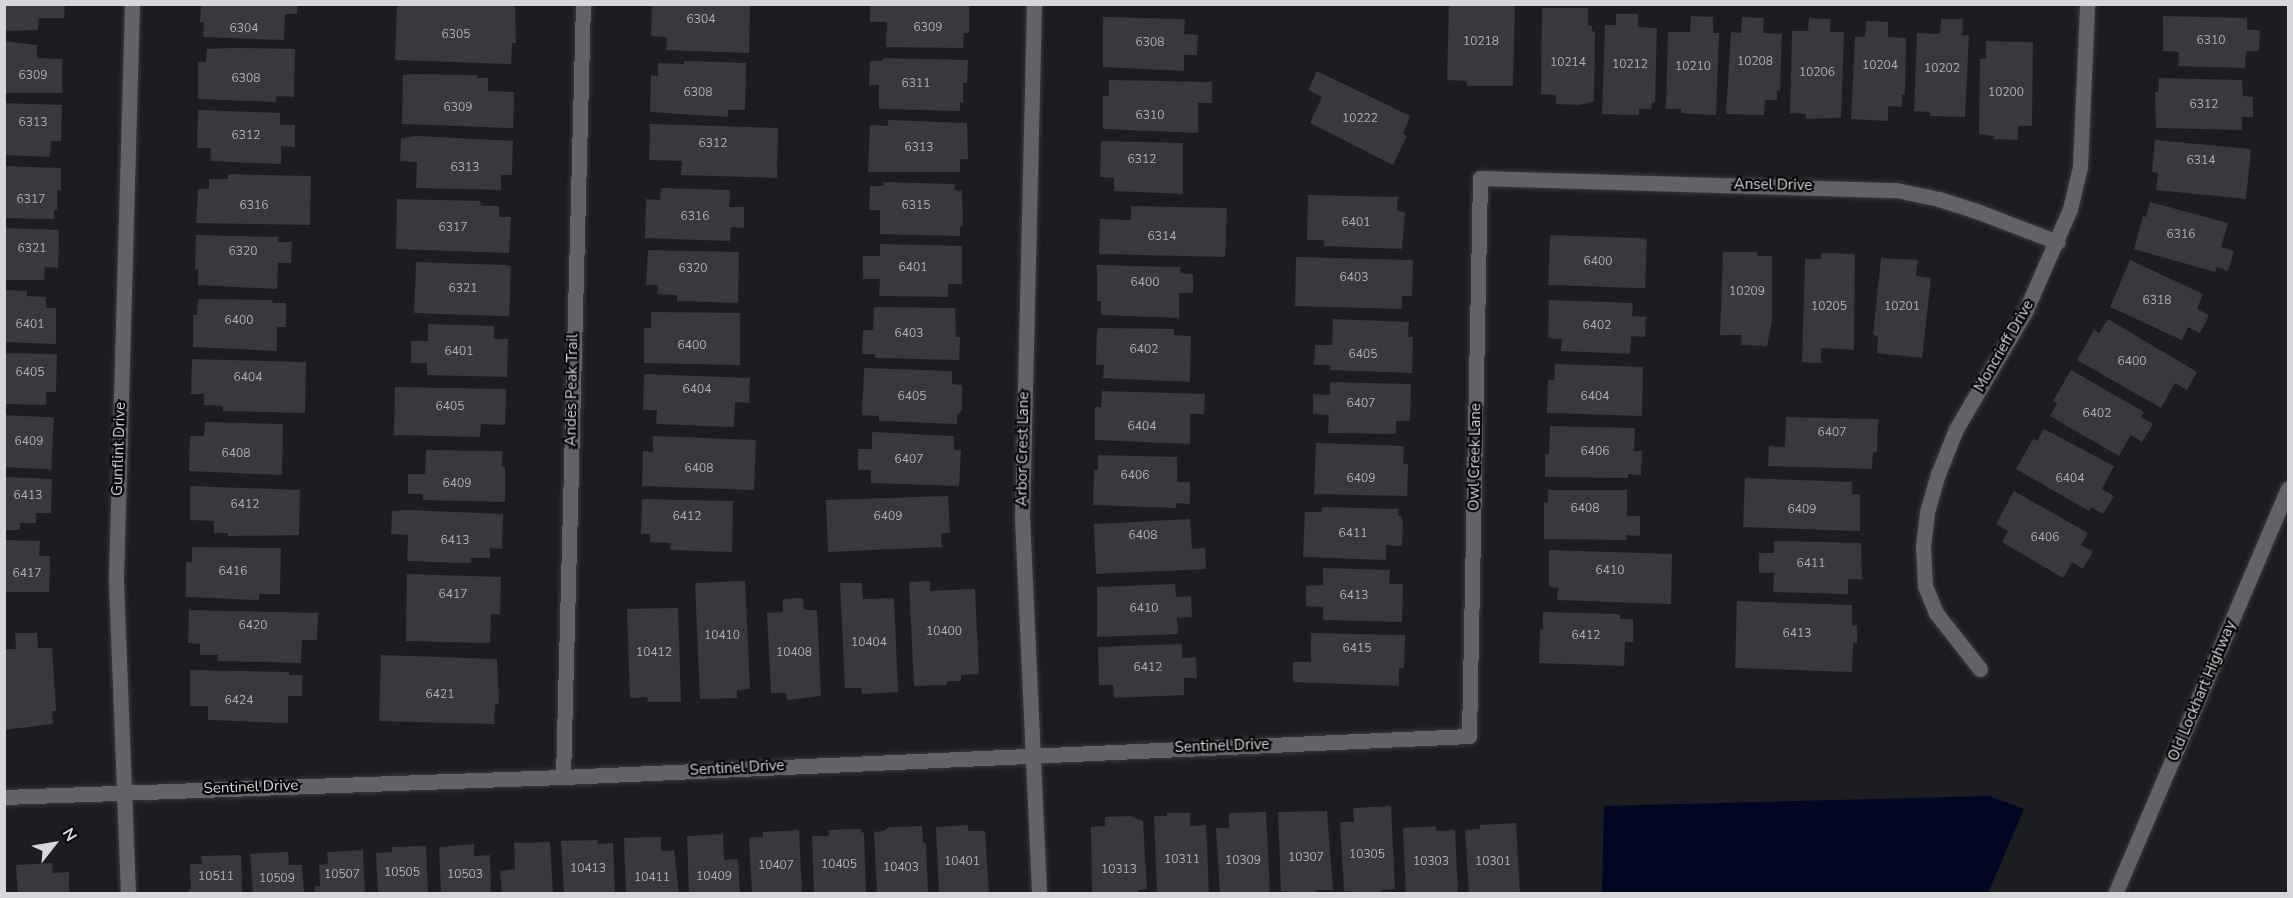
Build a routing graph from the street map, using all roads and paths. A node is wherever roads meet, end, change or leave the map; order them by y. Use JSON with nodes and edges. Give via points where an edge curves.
{"nodes":[{"id":1,"x":132,"y":4,"type":"edge"},
{"id":2,"x":583,"y":4,"type":"edge"},
{"id":3,"x":1034,"y":4,"type":"edge"},
{"id":4,"x":2087,"y":4,"type":"edge"},
{"id":5,"x":1480,"y":178,"type":"joint"},
{"id":6,"x":2057,"y":242,"type":"junction"},
{"id":7,"x":2289,"y":488,"type":"edge"},
{"id":8,"x":1980,"y":669,"type":"dead end"},
{"id":9,"x":1469,"y":736,"type":"joint"},
{"id":10,"x":1032,"y":754,"type":"junction"},
{"id":11,"x":563,"y":777,"type":"junction"},
{"id":12,"x":124,"y":792,"type":"junction"},
{"id":13,"x":4,"y":797,"type":"edge"},
{"id":14,"x":128,"y":894,"type":"edge"},
{"id":15,"x":1040,"y":894,"type":"edge"},
{"id":16,"x":2115,"y":894,"type":"edge"}],
"edges":[{"from":1,"to":12,"type":"street","name":"Gunflint Drive","via":[[116,578]]},
{"from":2,"to":11,"type":"street","name":"Andes Peak Trail"},
{"from":3,"to":10,"type":"street","name":"Arbor Crest Lane","via":[[1022,496]]},
{"from":4,"to":6,"type":"street","name":"Moncrieff Drive","via":[[2080,167]]},
{"from":5,"to":6,"type":"street","name":"Ansel Drive","via":[[1896,190],[1979,212]]},
{"from":5,"to":9,"type":"street","name":"Owl Creek Lane"},
{"from":6,"to":8,"type":"street","name":"Moncrieff Drive","via":[[2025,312],[1956,429],[1928,512],[1923,546],[1925,586],[1936,613]]},
{"from":7,"to":16,"type":"street","name":"Old Lockhart Highway"},
{"from":9,"to":10,"type":"street","name":"Sentinel Drive"},
{"from":10,"to":11,"type":"street","name":"Sentinel Drive"},
{"from":10,"to":15,"type":"street","name":"Arbor Crest Lane"},
{"from":11,"to":12,"type":"street","name":"Sentinel Drive"},
{"from":12,"to":13,"type":"street","name":"Sentinel Drive"},
{"from":12,"to":14,"type":"street","name":"Gunflint Drive"}]}
